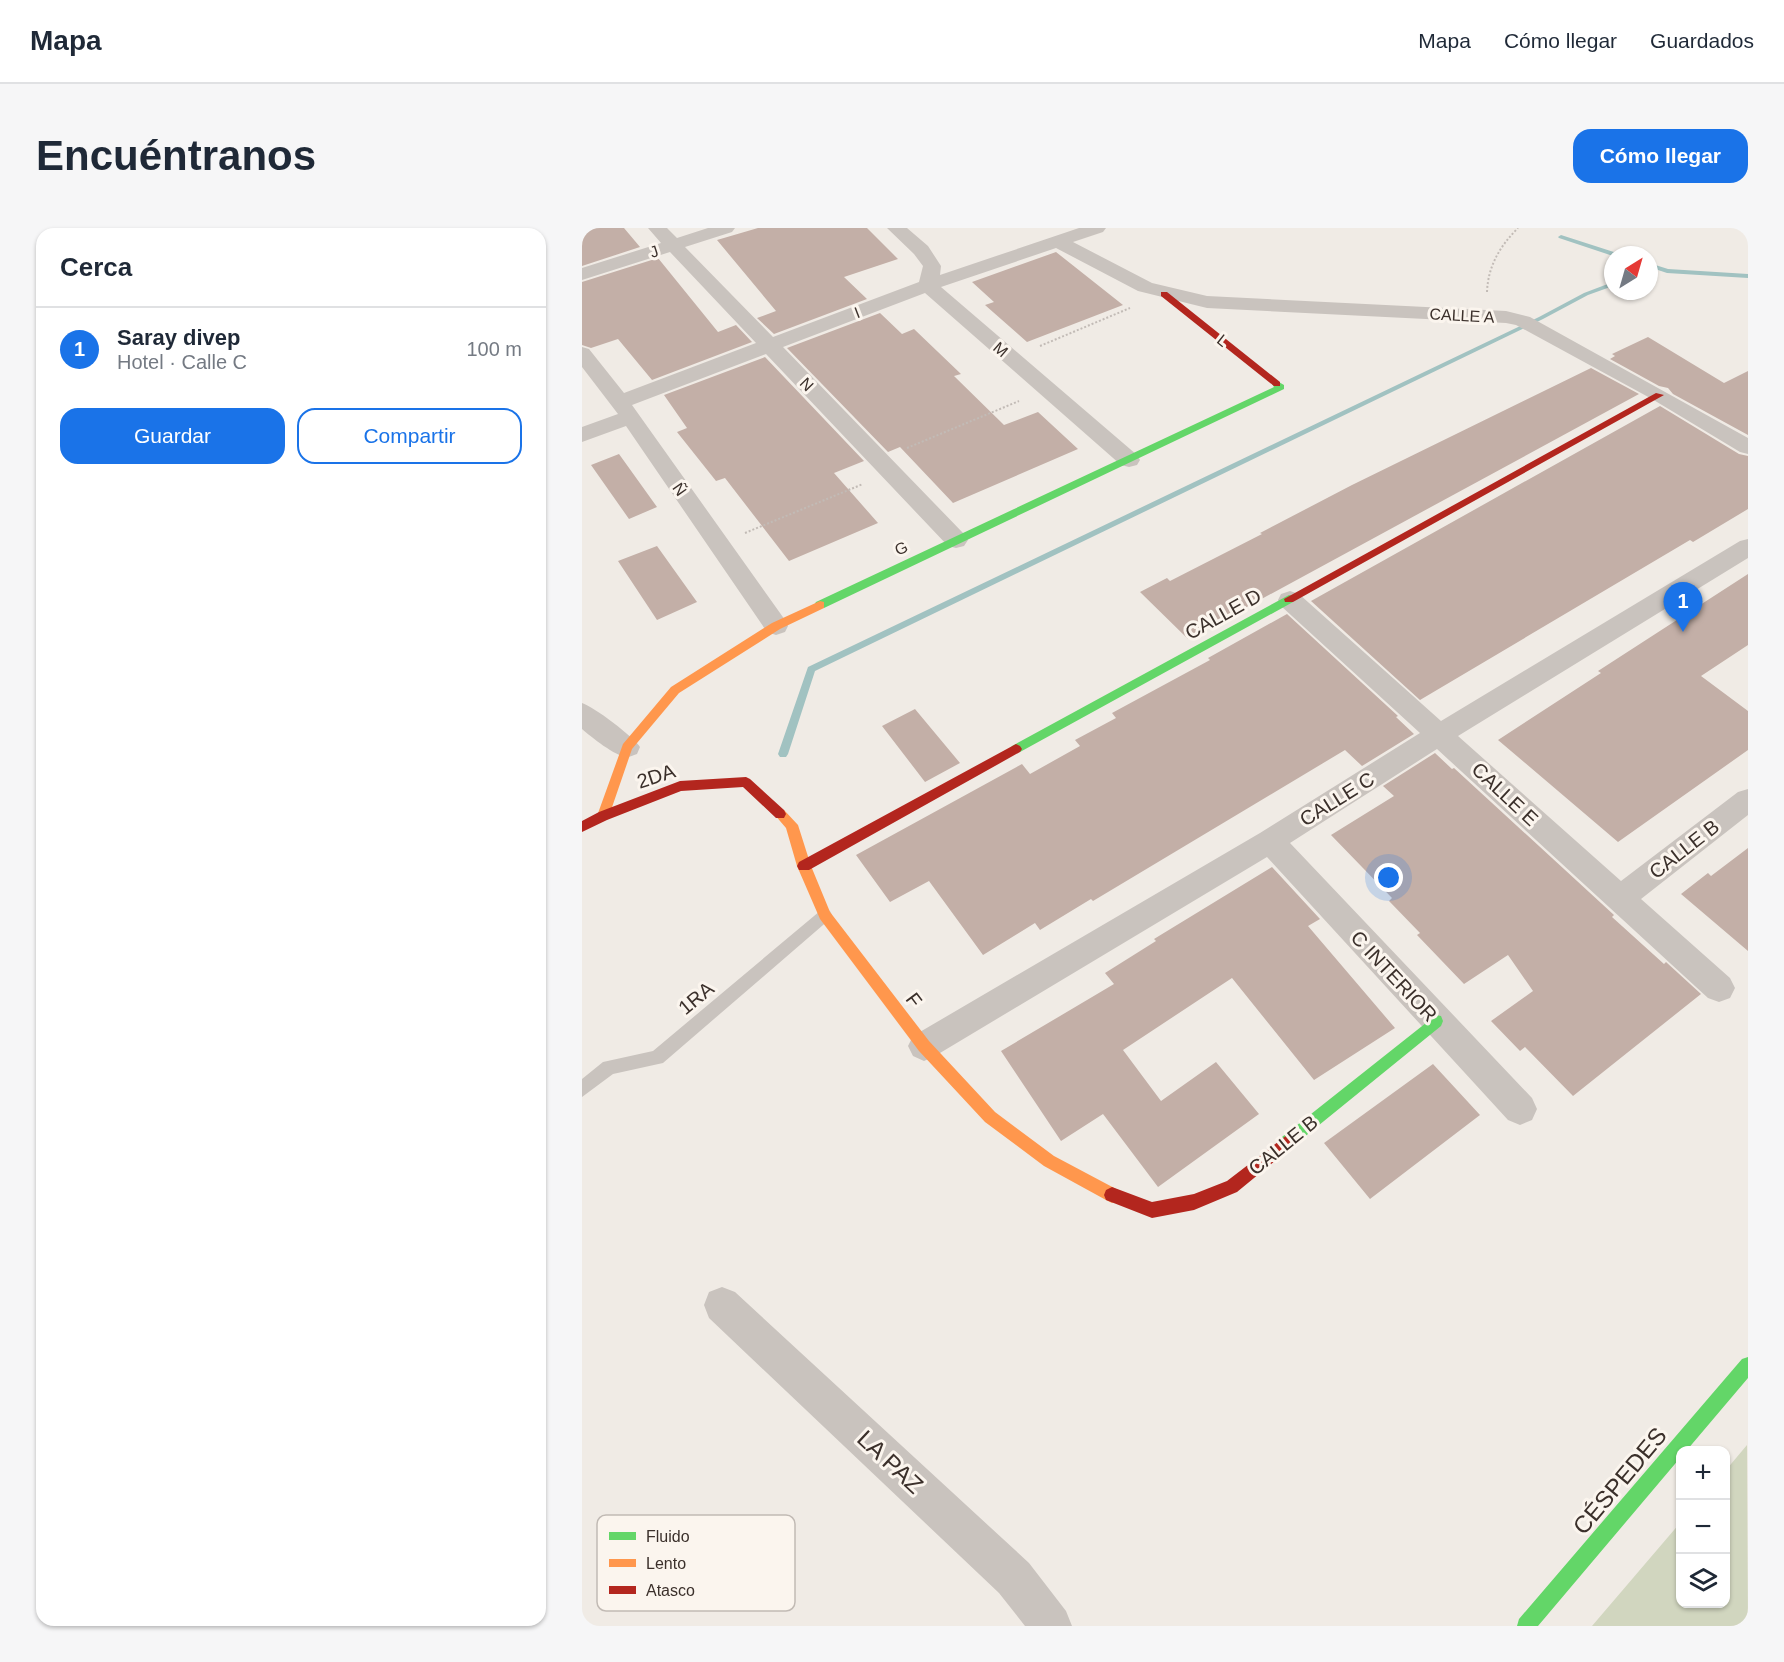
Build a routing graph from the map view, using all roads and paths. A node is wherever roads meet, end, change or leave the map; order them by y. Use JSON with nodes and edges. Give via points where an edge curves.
{"nodes":[{"id":1,"x":657,"y":228,"type":"edge"},
{"id":2,"x":726,"y":228,"type":"edge"},
{"id":3,"x":896,"y":228,"type":"edge"},
{"id":4,"x":1097,"y":228,"type":"edge"},
{"id":5,"x":1518,"y":228,"type":"edge"},
{"id":6,"x":1056,"y":242,"type":"junction"},
{"id":7,"x":672,"y":245,"type":"junction"},
{"id":8,"x":582,"y":274,"type":"edge"},
{"id":9,"x":928,"y":285,"type":"junction"},
{"id":10,"x":1164,"y":294,"type":"junction"},
{"id":11,"x":1488,"y":316,"type":"junction"},
{"id":12,"x":769,"y":345,"type":"junction"},
{"id":13,"x":582,"y":353,"type":"edge"},
{"id":14,"x":1012,"y":358,"type":"junction"},
{"id":15,"x":1281,"y":387,"type":"joint"},
{"id":16,"x":1047,"y":389,"type":"junction"},
{"id":17,"x":1659,"y":395,"type":"junction"},
{"id":18,"x":625,"y":410,"type":"junction"},
{"id":19,"x":582,"y":435,"type":"edge"},
{"id":20,"x":1748,"y":447,"type":"edge"},
{"id":21,"x":1129,"y":460,"type":"junction"},
{"id":22,"x":885,"y":466,"type":"junction"},
{"id":23,"x":956,"y":540,"type":"junction"},
{"id":24,"x":719,"y":544,"type":"junction"},
{"id":25,"x":1748,"y":547,"type":"edge"},
{"id":26,"x":1290,"y":600,"type":"junction"},
{"id":27,"x":776,"y":626,"type":"junction"},
{"id":28,"x":582,"y":713,"type":"edge"},
{"id":29,"x":1440,"y":734,"type":"junction"},
{"id":30,"x":627,"y":747,"type":"junction"},
{"id":31,"x":747,"y":782,"type":"joint"},
{"id":32,"x":1748,"y":800,"type":"edge"},
{"id":33,"x":603,"y":816,"type":"junction"},
{"id":34,"x":582,"y":827,"type":"edge"},
{"id":35,"x":1270,"y":841,"type":"junction"},
{"id":36,"x":804,"y":866,"type":"junction"},
{"id":37,"x":1619,"y":899,"type":"junction"},
{"id":38,"x":825,"y":915,"type":"junction"},
{"id":39,"x":1719,"y":988,"type":"dead end"},
{"id":40,"x":1436,"y":1021,"type":"junction"},
{"id":41,"x":924,"y":1046,"type":"junction"},
{"id":42,"x":582,"y":1089,"type":"edge"},
{"id":43,"x":1520,"y":1109,"type":"dead end"},
{"id":44,"x":1108,"y":1194,"type":"joint"},
{"id":45,"x":722,"y":1305,"type":"dead end"},
{"id":46,"x":1748,"y":1365,"type":"edge"},
{"id":47,"x":1051,"y":1626,"type":"edge"},
{"id":48,"x":1526,"y":1626,"type":"edge"}],
"edges":[{"from":1,"to":7,"type":"street","name":"N"},
{"from":2,"to":7,"type":"street","name":"J"},
{"from":3,"to":9,"type":"street","via":[[921,250],[932,266]]},
{"from":4,"to":6,"type":"street","name":"I"},
{"from":5,"to":11,"type":"path","via":[[1504,242],[1486,280]]},
{"from":6,"to":9,"type":"street","name":"I"},
{"from":6,"to":10,"type":"street","name":"CALLE A"},
{"from":7,"to":8,"type":"street","name":"J"},
{"from":7,"to":12,"type":"street","name":"N"},
{"from":9,"to":12,"type":"street","name":"I"},
{"from":9,"to":14,"type":"street","name":"M"},
{"from":10,"to":11,"type":"street","name":"CALLE A","via":[[1207,302]]},
{"from":10,"to":14,"type":"path"},
{"from":10,"to":15,"type":"street","name":"L"},
{"from":11,"to":17,"type":"street","name":"CALLE A","via":[[1527,323]]},
{"from":12,"to":18,"type":"street","name":"I"},
{"from":12,"to":22,"type":"street","name":"N"},
{"from":13,"to":18,"type":"street","name":"Ñ"},
{"from":14,"to":16,"type":"street","name":"M"},
{"from":15,"to":21,"type":"street","name":"G"},
{"from":16,"to":21,"type":"street","name":"M"},
{"from":16,"to":22,"type":"path"},
{"from":17,"to":20,"type":"street","name":"CALLE A"},
{"from":17,"to":26,"type":"street","name":"CALLE D"},
{"from":18,"to":19,"type":"street","name":"I"},
{"from":18,"to":24,"type":"street","name":"Ñ"},
{"from":21,"to":23,"type":"street","name":"G"},
{"from":22,"to":23,"type":"street","name":"N"},
{"from":22,"to":24,"type":"path"},
{"from":23,"to":27,"type":"street","name":"G"},
{"from":24,"to":27,"type":"street","name":"Ñ"},
{"from":25,"to":29,"type":"street","name":"CALLE C"},
{"from":26,"to":29,"type":"street","name":"CALLE E"},
{"from":26,"to":36,"type":"street","name":"CALLE D"},
{"from":27,"to":30,"type":"street","name":"G","via":[[675,690]]},
{"from":28,"to":30,"type":"street"},
{"from":29,"to":35,"type":"street","name":"CALLE C"},
{"from":29,"to":37,"type":"street","name":"CALLE E"},
{"from":30,"to":33,"type":"street","name":"G"},
{"from":31,"to":33,"type":"street","name":"2DA","via":[[680,786]]},
{"from":31,"to":36,"type":"street","name":"F","via":[[792,825]]},
{"from":32,"to":37,"type":"street","name":"CALLE B"},
{"from":33,"to":34,"type":"street","name":"2DA"},
{"from":35,"to":40,"type":"street","name":"C INTERIOR"},
{"from":35,"to":41,"type":"street","name":"CALLE C"},
{"from":36,"to":38,"type":"street","name":"F"},
{"from":37,"to":39,"type":"street","name":"CALLE E"},
{"from":38,"to":41,"type":"street","name":"F"},
{"from":38,"to":42,"type":"lane","name":"1RA","via":[[657,1058],[609,1067]]},
{"from":40,"to":43,"type":"street","name":"C INTERIOR"},
{"from":40,"to":44,"type":"street","name":"CALLE B","via":[[1232,1187],[1194,1202],[1152,1210]]},
{"from":41,"to":44,"type":"street","name":"F","via":[[990,1117],[1049,1161]]},
{"from":45,"to":47,"type":"street","name":"LA PAZ","via":[[1014,1578]]},
{"from":46,"to":48,"type":"street","name":"CÉSPEDES"}]}
